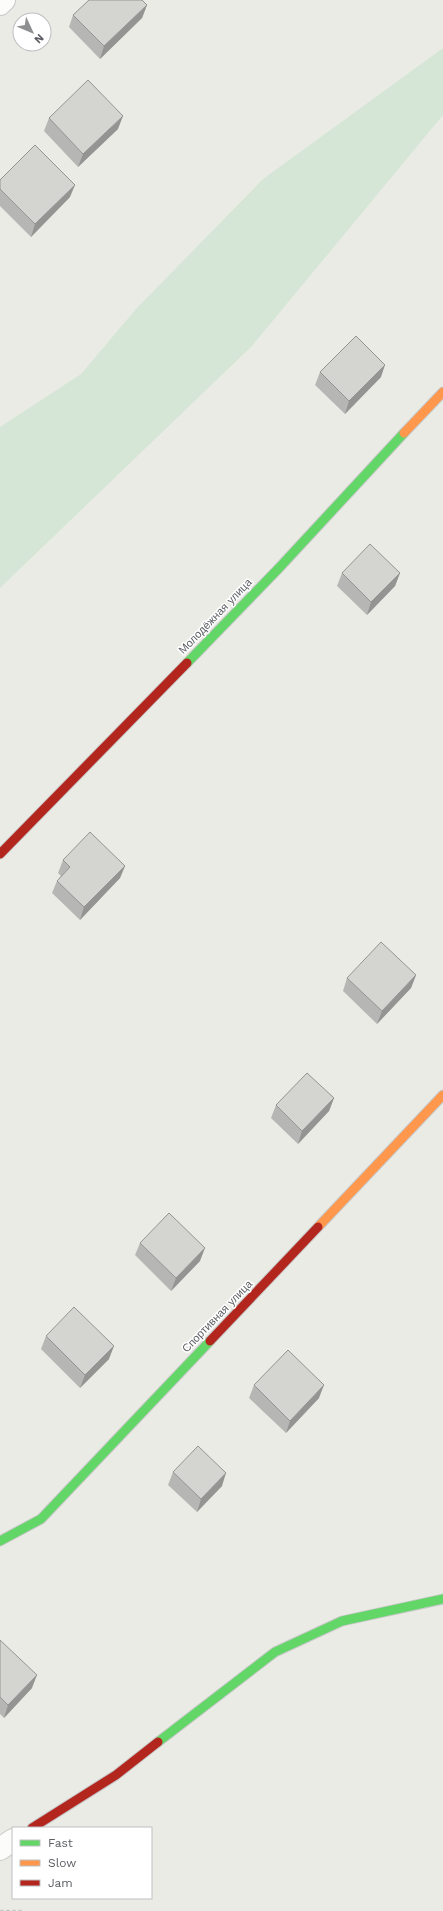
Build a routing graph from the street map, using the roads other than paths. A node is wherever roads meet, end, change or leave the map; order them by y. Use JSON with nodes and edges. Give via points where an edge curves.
{"nodes":[{"id":1,"x":4,"y":0,"type":"edge"},
{"id":2,"x":0,"y":4,"type":"edge"},
{"id":3,"x":443,"y":392,"type":"edge"},
{"id":4,"x":0,"y":854,"type":"edge"},
{"id":5,"x":443,"y":1095,"type":"edge"},
{"id":6,"x":0,"y":1541,"type":"edge"},
{"id":7,"x":443,"y":1599,"type":"edge"},
{"id":8,"x":34,"y":1827,"type":"edge"},
{"id":9,"x":12,"y":1841,"type":"edge"},
{"id":10,"x":0,"y":1848,"type":"edge"}],
"edges":[{"from":1,"to":2,"type":"street"},
{"from":3,"to":4,"type":"street","name":"Молодёжная улица","via":[[279,568]]},
{"from":5,"to":6,"type":"street","name":"Спортивная улица","via":[[41,1519]]},
{"from":7,"to":8,"type":"street","via":[[342,1621],[275,1652],[116,1775]]},
{"from":9,"to":10,"type":"street"}]}
